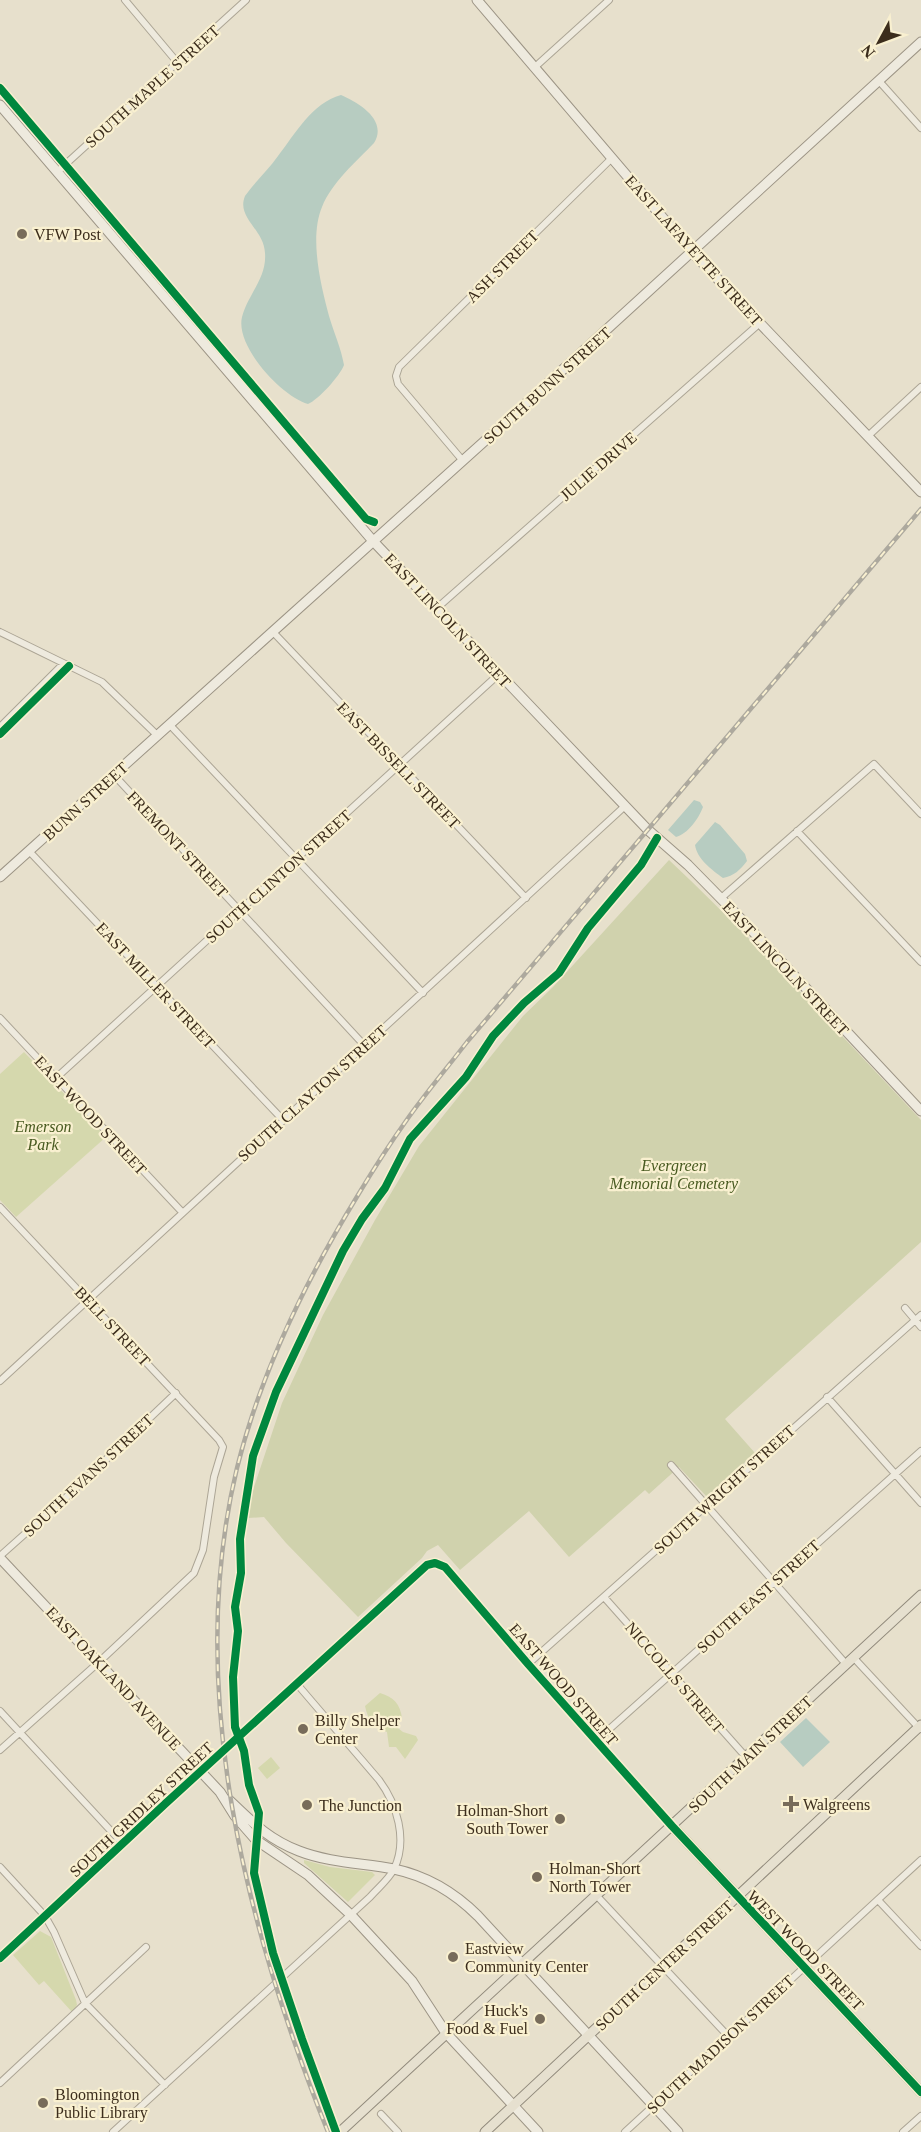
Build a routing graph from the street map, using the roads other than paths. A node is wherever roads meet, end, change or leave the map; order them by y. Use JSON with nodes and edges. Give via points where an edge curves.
{"nodes":[{"id":1,"x":125,"y":0,"type":"edge"},
{"id":2,"x":246,"y":0,"type":"edge"},
{"id":3,"x":477,"y":0,"type":"edge"},
{"id":4,"x":609,"y":0,"type":"edge"},
{"id":5,"x":921,"y":42,"type":"edge"},
{"id":6,"x":177,"y":62,"type":"junction"},
{"id":7,"x":535,"y":67,"type":"junction"},
{"id":8,"x":879,"y":81,"type":"junction"},
{"id":9,"x":0,"y":105,"type":"edge"},
{"id":10,"x":921,"y":128,"type":"edge"},
{"id":11,"x":612,"y":158,"type":"junction"},
{"id":12,"x":57,"y":172,"type":"junction"},
{"id":13,"x":692,"y":252,"type":"junction"},
{"id":14,"x":760,"y":323,"type":"junction"},
{"id":15,"x":921,"y":387,"type":"edge"},
{"id":16,"x":867,"y":436,"type":"junction"},
{"id":17,"x":463,"y":461,"type":"junction"},
{"id":18,"x":921,"y":492,"type":"edge"},
{"id":19,"x":373,"y":541,"type":"junction"},
{"id":20,"x":437,"y":608,"type":"junction"},
{"id":21,"x":0,"y":632,"type":"edge"},
{"id":22,"x":273,"y":632,"type":"junction"},
{"id":23,"x":63,"y":664,"type":"junction"},
{"id":24,"x":500,"y":674,"type":"junction"},
{"id":25,"x":169,"y":724,"type":"junction"},
{"id":26,"x":0,"y":727,"type":"edge"},
{"id":27,"x":157,"y":735,"type":"junction"},
{"id":28,"x":400,"y":765,"type":"junction"},
{"id":29,"x":114,"y":776,"type":"junction"},
{"id":30,"x":625,"y":806,"type":"junction"},
{"id":31,"x":921,"y":814,"type":"edge"},
{"id":32,"x":797,"y":831,"type":"junction"},
{"id":33,"x":29,"y":851,"type":"junction"},
{"id":34,"x":297,"y":860,"type":"junction"},
{"id":35,"x":0,"y":877,"type":"edge"},
{"id":36,"x":526,"y":897,"type":"junction"},
{"id":37,"x":720,"y":899,"type":"junction"},
{"id":38,"x":242,"y":911,"type":"junction"},
{"id":39,"x":921,"y":962,"type":"edge"},
{"id":40,"x":157,"y":987,"type":"junction"},
{"id":41,"x":423,"y":993,"type":"junction"},
{"id":42,"x":0,"y":1018,"type":"edge"},
{"id":43,"x":364,"y":1045,"type":"junction"},
{"id":44,"x":56,"y":1078,"type":"junction"},
{"id":45,"x":921,"y":1111,"type":"edge"},
{"id":46,"x":283,"y":1120,"type":"junction"},
{"id":47,"x":0,"y":1207,"type":"edge"},
{"id":48,"x":182,"y":1212,"type":"junction"},
{"id":49,"x":88,"y":1299,"type":"junction"},
{"id":50,"x":904,"y":1308,"type":"dead end"},
{"id":51,"x":921,"y":1315,"type":"edge"},
{"id":52,"x":915,"y":1320,"type":"junction"},
{"id":53,"x":921,"y":1327,"type":"edge"},
{"id":54,"x":0,"y":1381,"type":"edge"},
{"id":55,"x":176,"y":1393,"type":"junction"},
{"id":56,"x":827,"y":1397,"type":"junction"},
{"id":57,"x":921,"y":1451,"type":"edge"},
{"id":58,"x":671,"y":1465,"type":"dead end"},
{"id":59,"x":895,"y":1474,"type":"junction"},
{"id":60,"x":921,"y":1503,"type":"edge"},
{"id":61,"x":706,"y":1505,"type":"junction"},
{"id":62,"x":0,"y":1557,"type":"edge"},
{"id":63,"x":435,"y":1563,"type":"joint"},
{"id":64,"x":774,"y":1582,"type":"junction"},
{"id":65,"x":921,"y":1595,"type":"edge"},
{"id":66,"x":604,"y":1597,"type":"junction"},
{"id":67,"x":849,"y":1661,"type":"junction"},
{"id":68,"x":99,"y":1662,"type":"junction"},
{"id":69,"x":528,"y":1664,"type":"junction"},
{"id":70,"x":671,"y":1673,"type":"junction"},
{"id":71,"x":297,"y":1684,"type":"junction"},
{"id":72,"x":0,"y":1711,"type":"edge"},
{"id":73,"x":920,"y":1728,"type":"edge"},
{"id":74,"x":20,"y":1732,"type":"junction"},
{"id":75,"x":596,"y":1741,"type":"junction"},
{"id":76,"x":0,"y":1750,"type":"edge"},
{"id":77,"x":746,"y":1757,"type":"junction"},
{"id":78,"x":201,"y":1771,"type":"junction"},
{"id":79,"x":220,"y":1792,"type":"junction"},
{"id":80,"x":672,"y":1826,"type":"junction"},
{"id":81,"x":123,"y":1844,"type":"junction"},
{"id":82,"x":921,"y":1860,"type":"edge"},
{"id":83,"x":0,"y":1867,"type":"edge"},
{"id":84,"x":394,"y":1869,"type":"junction"},
{"id":85,"x":597,"y":1896,"type":"junction"},
{"id":86,"x":737,"y":1897,"type":"junction"},
{"id":87,"x":878,"y":1900,"type":"junction"},
{"id":88,"x":351,"y":1915,"type":"junction"},
{"id":89,"x":45,"y":1917,"type":"junction"},
{"id":90,"x":921,"y":1946,"type":"edge"},
{"id":91,"x":146,"y":1947,"type":"dead end"},
{"id":92,"x":0,"y":1958,"type":"edge"},
{"id":93,"x":522,"y":1965,"type":"junction"},
{"id":94,"x":663,"y":1966,"type":"junction"},
{"id":95,"x":805,"y":1967,"type":"junction"},
{"id":96,"x":85,"y":2003,"type":"junction"},
{"id":97,"x":588,"y":2035,"type":"junction"},
{"id":98,"x":443,"y":2036,"type":"junction"},
{"id":99,"x":728,"y":2036,"type":"junction"},
{"id":100,"x":0,"y":2083,"type":"edge"},
{"id":101,"x":165,"y":2085,"type":"junction"},
{"id":102,"x":921,"y":2092,"type":"edge"},
{"id":103,"x":514,"y":2106,"type":"junction"},
{"id":104,"x":653,"y":2106,"type":"junction"},
{"id":105,"x":381,"y":2114,"type":"dead end"},
{"id":106,"x":921,"y":2116,"type":"edge"},
{"id":107,"x":113,"y":2132,"type":"edge"},
{"id":108,"x":340,"y":2132,"type":"edge"},
{"id":109,"x":398,"y":2132,"type":"edge"},
{"id":110,"x":486,"y":2132,"type":"edge"},
{"id":111,"x":538,"y":2132,"type":"edge"},
{"id":112,"x":625,"y":2132,"type":"edge"},
{"id":113,"x":678,"y":2132,"type":"edge"},
{"id":114,"x":903,"y":2132,"type":"edge"}],
"edges":[{"from":1,"to":6,"type":"street"},
{"from":2,"to":6,"type":"street","name":"SOUTH MAPLE STREET"},
{"from":3,"to":7,"type":"main road","name":"EAST LAFAYETTE STREET"},
{"from":4,"to":7,"type":"street"},
{"from":5,"to":8,"type":"main road","name":"SOUTH BUNN STREET"},
{"from":6,"to":12,"type":"street","name":"SOUTH MAPLE STREET"},
{"from":7,"to":11,"type":"main road","name":"EAST LAFAYETTE STREET"},
{"from":8,"to":10,"type":"street"},
{"from":8,"to":13,"type":"main road","name":"SOUTH BUNN STREET"},
{"from":9,"to":12,"type":"main road","name":"EAST LINCOLN STREET"},
{"from":11,"to":13,"type":"main road","name":"EAST LAFAYETTE STREET"},
{"from":11,"to":17,"type":"street","name":"ASH STREET","via":[[399,368],[398,384]]},
{"from":12,"to":19,"type":"main road","name":"EAST LINCOLN STREET"},
{"from":13,"to":14,"type":"main road","name":"EAST LAFAYETTE STREET"},
{"from":13,"to":17,"type":"main road","name":"SOUTH BUNN STREET"},
{"from":14,"to":16,"type":"main road","name":"EAST LAFAYETTE STREET"},
{"from":14,"to":20,"type":"street","name":"JULIE DRIVE"},
{"from":15,"to":16,"type":"street"},
{"from":16,"to":18,"type":"main road","name":"EAST LAFAYETTE STREET"},
{"from":17,"to":19,"type":"main road","name":"SOUTH BUNN STREET"},
{"from":19,"to":20,"type":"main road","name":"EAST LINCOLN STREET"},
{"from":19,"to":22,"type":"main road","name":"SOUTH BUNN STREET"},
{"from":20,"to":24,"type":"main road","name":"EAST LINCOLN STREET"},
{"from":21,"to":23,"type":"street"},
{"from":22,"to":25,"type":"main road","name":"SOUTH BUNN STREET"},
{"from":22,"to":28,"type":"street","name":"EAST BISSELL STREET"},
{"from":23,"to":26,"type":"street"},
{"from":23,"to":27,"type":"street","via":[[102,682]]},
{"from":24,"to":28,"type":"street","name":"SOUTH CLINTON STREET"},
{"from":24,"to":30,"type":"main road","name":"EAST LINCOLN STREET"},
{"from":25,"to":27,"type":"main road","name":"BUNN STREET"},
{"from":25,"to":34,"type":"street"},
{"from":27,"to":29,"type":"main road","name":"BUNN STREET"},
{"from":28,"to":34,"type":"street","name":"SOUTH CLINTON STREET"},
{"from":28,"to":36,"type":"street","name":"EAST BISSELL STREET"},
{"from":29,"to":33,"type":"main road","name":"BUNN STREET"},
{"from":29,"to":38,"type":"street","name":"FREMONT STREET"},
{"from":30,"to":36,"type":"street","name":"SOUTH CLAYTON STREET"},
{"from":30,"to":37,"type":"main road","name":"EAST LINCOLN STREET"},
{"from":31,"to":32,"type":"street","via":[[874,764]]},
{"from":32,"to":37,"type":"street"},
{"from":32,"to":39,"type":"street"},
{"from":33,"to":35,"type":"main road","name":"BUNN STREET"},
{"from":33,"to":40,"type":"street","name":"EAST MILLER STREET"},
{"from":34,"to":38,"type":"street","name":"SOUTH CLINTON STREET"},
{"from":34,"to":41,"type":"street"},
{"from":36,"to":41,"type":"street","name":"SOUTH CLAYTON STREET"},
{"from":37,"to":45,"type":"main road","name":"EAST LINCOLN STREET"},
{"from":38,"to":40,"type":"street","name":"SOUTH CLINTON STREET"},
{"from":38,"to":43,"type":"street","name":"FREMONT STREET"},
{"from":40,"to":44,"type":"street","name":"SOUTH CLINTON STREET"},
{"from":40,"to":46,"type":"street","name":"EAST MILLER STREET"},
{"from":41,"to":43,"type":"street","name":"SOUTH CLAYTON STREET"},
{"from":42,"to":44,"type":"street","name":"EAST WOOD STREET"},
{"from":43,"to":46,"type":"street","name":"SOUTH CLAYTON STREET"},
{"from":44,"to":48,"type":"street","name":"EAST WOOD STREET"},
{"from":46,"to":48,"type":"street","name":"SOUTH CLAYTON STREET"},
{"from":47,"to":49,"type":"street","name":"BELL STREET"},
{"from":48,"to":49,"type":"street","name":"SOUTH CLAYTON STREET"},
{"from":49,"to":54,"type":"street","name":"SOUTH CLAYTON STREET"},
{"from":49,"to":55,"type":"street","name":"BELL STREET"},
{"from":50,"to":52,"type":"street"},
{"from":51,"to":52,"type":"street","name":"SOUTH WRIGHT STREET"},
{"from":52,"to":53,"type":"street"},
{"from":52,"to":56,"type":"street","name":"SOUTH WRIGHT STREET"},
{"from":55,"to":62,"type":"street","name":"SOUTH EVANS STREET"},
{"from":55,"to":68,"type":"street","name":"BELL STREET","via":[[223,1447],[203,1550],[194,1573]]},
{"from":56,"to":59,"type":"street"},
{"from":56,"to":61,"type":"street","name":"SOUTH WRIGHT STREET"},
{"from":57,"to":59,"type":"street","name":"SOUTH EAST STREET"},
{"from":58,"to":61,"type":"street"},
{"from":59,"to":60,"type":"street"},
{"from":59,"to":64,"type":"street","name":"SOUTH EAST STREET"},
{"from":61,"to":64,"type":"street"},
{"from":61,"to":66,"type":"street","name":"SOUTH WRIGHT STREET"},
{"from":62,"to":68,"type":"main road","name":"EAST OAKLAND AVENUE"},
{"from":63,"to":69,"type":"street","name":"EAST WOOD STREET","via":[[445,1567]]},
{"from":63,"to":71,"type":"street","name":"SOUTH GRIDLEY STREET","via":[[427,1565]]},
{"from":64,"to":67,"type":"street"},
{"from":64,"to":70,"type":"street","name":"SOUTH EAST STREET"},
{"from":65,"to":67,"type":"main road","name":"SOUTH MAIN STREET"},
{"from":66,"to":69,"type":"street","name":"SOUTH WRIGHT STREET"},
{"from":66,"to":70,"type":"street","name":"NICCOLLS STREET"},
{"from":67,"to":73,"type":"street"},
{"from":67,"to":77,"type":"main road","name":"SOUTH MAIN STREET"},
{"from":68,"to":74,"type":"street"},
{"from":68,"to":78,"type":"main road","name":"EAST OAKLAND AVENUE"},
{"from":69,"to":75,"type":"street","name":"EAST WOOD STREET"},
{"from":70,"to":75,"type":"street","name":"SOUTH EAST STREET"},
{"from":70,"to":77,"type":"street","name":"NICCOLLS STREET"},
{"from":71,"to":78,"type":"street","name":"SOUTH GRIDLEY STREET"},
{"from":71,"to":84,"type":"street","via":[[389,1795],[399,1828]]},
{"from":72,"to":74,"type":"street"},
{"from":73,"to":86,"type":"main road","name":"SOUTH CENTER STREET"},
{"from":74,"to":76,"type":"street"},
{"from":74,"to":81,"type":"street"},
{"from":75,"to":80,"type":"street","name":"EAST WOOD STREET"},
{"from":77,"to":80,"type":"main road","name":"SOUTH MAIN STREET"},
{"from":78,"to":79,"type":"main road","name":"EAST OAKLAND AVENUE"},
{"from":78,"to":81,"type":"street","name":"SOUTH GRIDLEY STREET"},
{"from":79,"to":84,"type":"main road","via":[[257,1828],[287,1846],[326,1859]]},
{"from":79,"to":88,"type":"main road","name":"EAST OAKLAND AVENUE","via":[[256,1840],[308,1875]]},
{"from":80,"to":85,"type":"main road","name":"SOUTH MAIN STREET"},
{"from":80,"to":86,"type":"main road","name":"WEST WOOD STREET"},
{"from":81,"to":89,"type":"street","name":"SOUTH GRIDLEY STREET"},
{"from":82,"to":87,"type":"street","name":"SOUTH MADISON STREET"},
{"from":83,"to":89,"type":"street"},
{"from":84,"to":88,"type":"street"},
{"from":84,"to":93,"type":"main road","via":[[438,1885],[458,1898]]},
{"from":85,"to":93,"type":"main road","name":"SOUTH MAIN STREET"},
{"from":85,"to":94,"type":"street"},
{"from":86,"to":94,"type":"main road","name":"SOUTH CENTER STREET"},
{"from":86,"to":95,"type":"main road","name":"WEST WOOD STREET"},
{"from":87,"to":90,"type":"street"},
{"from":87,"to":95,"type":"street","name":"SOUTH MADISON STREET"},
{"from":88,"to":98,"type":"main road","name":"EAST OAKLAND AVENUE","via":[[412,1981]]},
{"from":88,"to":101,"type":"street"},
{"from":89,"to":92,"type":"street","name":"SOUTH GRIDLEY STREET"},
{"from":89,"to":96,"type":"street"},
{"from":91,"to":96,"type":"street"},
{"from":93,"to":97,"type":"main road"},
{"from":93,"to":98,"type":"main road","name":"SOUTH MAIN STREET"},
{"from":94,"to":97,"type":"main road","name":"SOUTH CENTER STREET"},
{"from":94,"to":99,"type":"street"},
{"from":95,"to":99,"type":"street","name":"SOUTH MADISON STREET"},
{"from":95,"to":102,"type":"main road","name":"WEST WOOD STREET"},
{"from":96,"to":100,"type":"street"},
{"from":96,"to":101,"type":"street"},
{"from":97,"to":103,"type":"main road","name":"SOUTH CENTER STREET"},
{"from":97,"to":104,"type":"main road"},
{"from":98,"to":103,"type":"main road","name":"EAST OAKLAND AVENUE"},
{"from":98,"to":108,"type":"main road","name":"SOUTH MAIN STREET"},
{"from":99,"to":104,"type":"street","name":"SOUTH MADISON STREET"},
{"from":101,"to":107,"type":"street"},
{"from":103,"to":110,"type":"main road","name":"SOUTH CENTER STREET"},
{"from":103,"to":111,"type":"main road","name":"EAST OAKLAND AVENUE"},
{"from":104,"to":112,"type":"street","name":"SOUTH MADISON STREET"},
{"from":104,"to":113,"type":"main road"},
{"from":105,"to":109,"type":"street"},
{"from":106,"to":114,"type":"street"}]}
